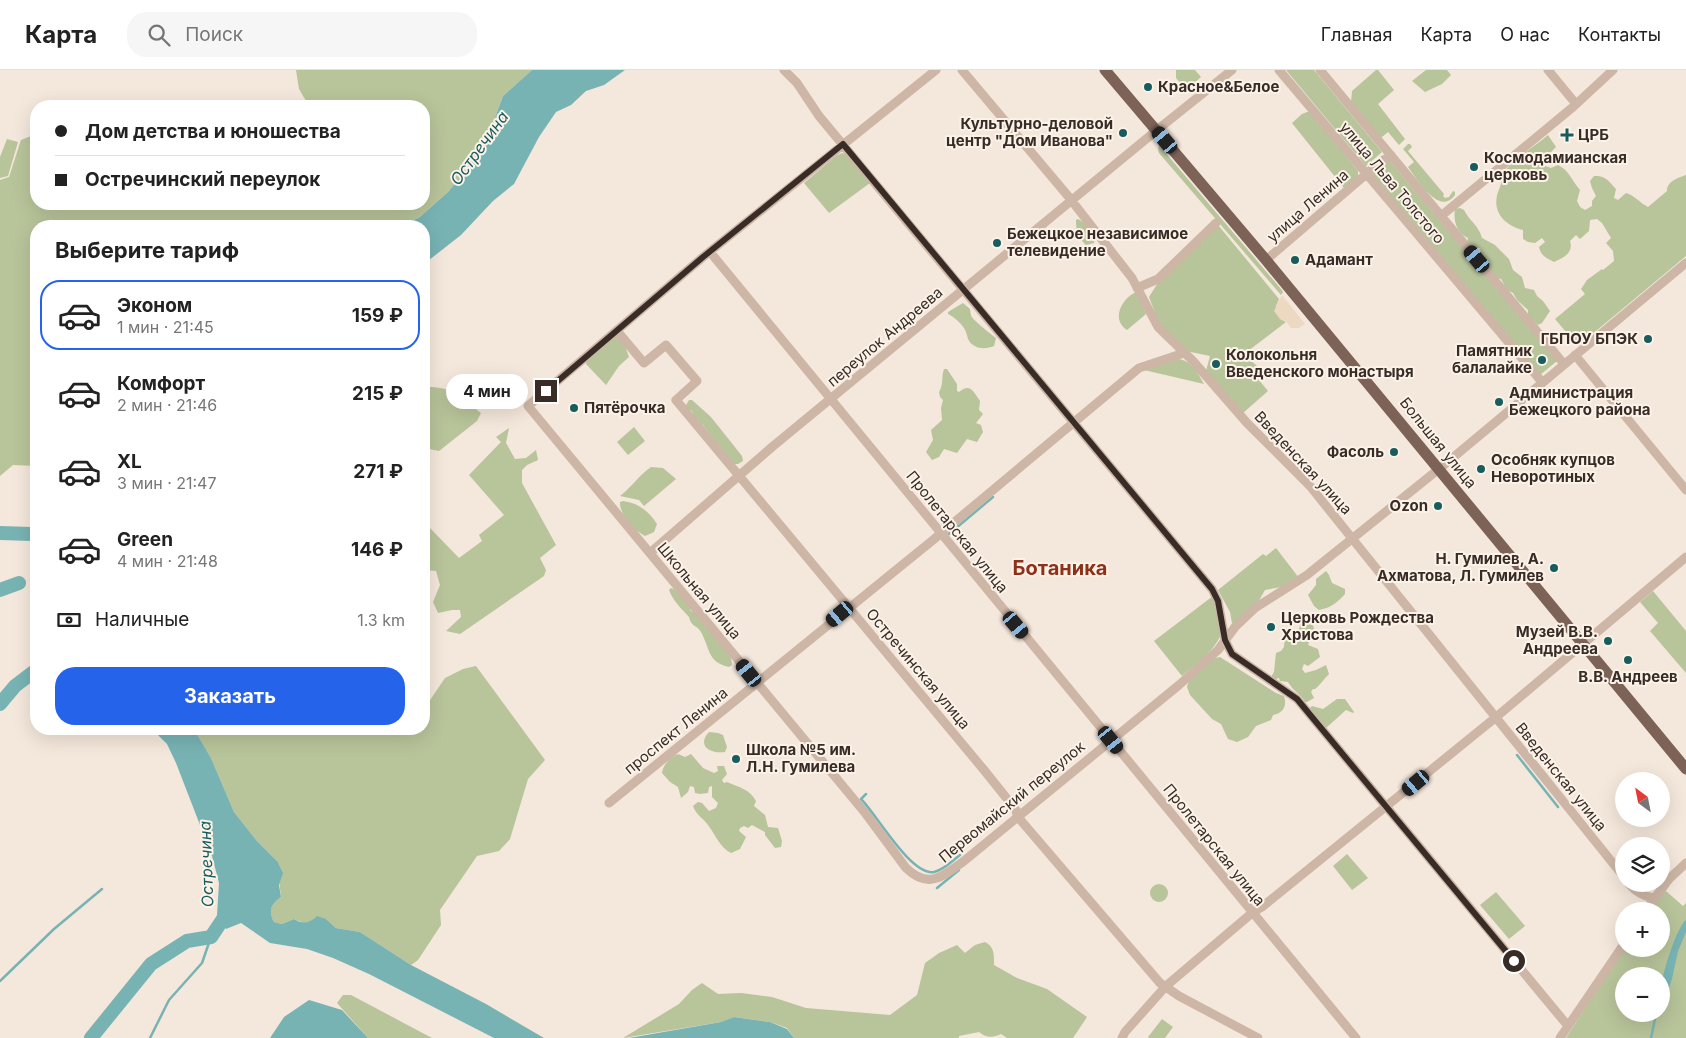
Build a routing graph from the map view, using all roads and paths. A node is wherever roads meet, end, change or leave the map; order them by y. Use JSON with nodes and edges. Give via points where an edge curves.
{"nodes":[{"id":1,"x":784,"y":70,"type":"edge"},
{"id":2,"x":936,"y":70,"type":"edge"},
{"id":3,"x":962,"y":70,"type":"edge"},
{"id":4,"x":1105,"y":70,"type":"edge"},
{"id":5,"x":1232,"y":70,"type":"edge"},
{"id":6,"x":1279,"y":70,"type":"edge"},
{"id":7,"x":1320,"y":70,"type":"edge"},
{"id":8,"x":1548,"y":70,"type":"edge"},
{"id":9,"x":1614,"y":70,"type":"edge"},
{"id":10,"x":1576,"y":104,"type":"junction"},
{"id":11,"x":1157,"y":130,"type":"junction"},
{"id":12,"x":843,"y":144,"type":"junction"},
{"id":13,"x":1391,"y":155,"type":"junction"},
{"id":14,"x":1366,"y":174,"type":"junction"},
{"id":15,"x":1072,"y":201,"type":"junction"},
{"id":16,"x":1441,"y":216,"type":"junction"},
{"id":17,"x":1216,"y":222,"type":"dead end"},
{"id":18,"x":710,"y":252,"type":"junction"},
{"id":19,"x":1266,"y":260,"type":"junction"},
{"id":20,"x":1686,"y":263,"type":"edge"},
{"id":21,"x":1138,"y":288,"type":"junction"},
{"id":22,"x":964,"y":290,"type":"junction"},
{"id":23,"x":617,"y":331,"type":"junction"},
{"id":24,"x":1184,"y":354,"type":"junction"},
{"id":25,"x":1575,"y":355,"type":"junction"},
{"id":26,"x":1564,"y":364,"type":"junction"},
{"id":27,"x":1542,"y":382,"type":"junction"},
{"id":28,"x":831,"y":400,"type":"junction"},
{"id":29,"x":1073,"y":422,"type":"junction"},
{"id":30,"x":1439,"y":469,"type":"junction"},
{"id":31,"x":739,"y":476,"type":"junction"},
{"id":32,"x":1686,"y":490,"type":"edge"},
{"id":33,"x":940,"y":533,"type":"junction"},
{"id":34,"x":1353,"y":538,"type":"junction"},
{"id":35,"x":650,"y":552,"type":"junction"},
{"id":36,"x":1686,"y":557,"type":"edge"},
{"id":37,"x":848,"y":607,"type":"junction"},
{"id":38,"x":1225,"y":640,"type":"junction"},
{"id":39,"x":1582,"y":644,"type":"junction"},
{"id":40,"x":758,"y":683,"type":"junction"},
{"id":41,"x":1495,"y":718,"type":"junction"},
{"id":42,"x":1111,"y":740,"type":"junction"},
{"id":43,"x":1686,"y":769,"type":"edge"},
{"id":44,"x":609,"y":802,"type":"dead end"},
{"id":45,"x":1387,"y":806,"type":"junction"},
{"id":46,"x":1017,"y":816,"type":"junction"},
{"id":47,"x":1686,"y":863,"type":"edge"},
{"id":48,"x":1615,"y":866,"type":"edge"},
{"id":49,"x":929,"y":880,"type":"joint"},
{"id":50,"x":1638,"y":892,"type":"edge"},
{"id":51,"x":1653,"y":898,"type":"junction"},
{"id":52,"x":1651,"y":902,"type":"edge"},
{"id":53,"x":1252,"y":913,"type":"junction"},
{"id":54,"x":1615,"y":957,"type":"edge"},
{"id":55,"x":1166,"y":986,"type":"junction"},
{"id":56,"x":1568,"y":1026,"type":"junction"},
{"id":57,"x":1122,"y":1038,"type":"edge"},
{"id":58,"x":1258,"y":1038,"type":"edge"},
{"id":59,"x":1356,"y":1038,"type":"edge"},
{"id":60,"x":1560,"y":1038,"type":"edge"}],
"edges":[{"from":1,"to":12,"type":"street"},
{"from":2,"to":12,"type":"street"},
{"from":3,"to":15,"type":"street","name":"Введенская улица"},
{"from":4,"to":11,"type":"main road","name":"Большая улица"},
{"from":5,"to":11,"type":"street","name":"переулок Андреева"},
{"from":6,"to":14,"type":"street","name":"улица Льва Толстого"},
{"from":7,"to":13,"type":"street","name":"улица Льва Толстого"},
{"from":8,"to":10,"type":"street"},
{"from":9,"to":10,"type":"street"},
{"from":10,"to":16,"type":"street"},
{"from":11,"to":15,"type":"street","name":"переулок Андреева"},
{"from":11,"to":19,"type":"main road","name":"Большая улица"},
{"from":12,"to":18,"type":"street"},
{"from":12,"to":22,"type":"street"},
{"from":13,"to":14,"type":"street","name":"улица Ленина"},
{"from":13,"to":16,"type":"street","name":"улица Льва Толстого"},
{"from":14,"to":19,"type":"street","name":"улица Ленина"},
{"from":14,"to":27,"type":"street","name":"улица Льва Толстого"},
{"from":15,"to":21,"type":"street","name":"Введенская улица"},
{"from":15,"to":22,"type":"street","name":"переулок Андреева"},
{"from":16,"to":26,"type":"street","name":"улица Льва Толстого"},
{"from":17,"to":21,"type":"street","via":[[1158,279]]},
{"from":18,"to":23,"type":"street"},
{"from":18,"to":28,"type":"street","name":"Пролетарская улица"},
{"from":19,"to":30,"type":"main road","name":"Большая улица"},
{"from":20,"to":25,"type":"street","name":"Первомайский переулок"},
{"from":21,"to":24,"type":"street","name":"Введенская улица","via":[[1158,327]]},
{"from":22,"to":28,"type":"street","name":"переулок Андреева"},
{"from":22,"to":29,"type":"street"},
{"from":23,"to":31,"type":"street","name":"Остречинская улица","via":[[644,363],[666,345],[696,380],[676,400]]},
{"from":23,"to":35,"type":"street","name":"Школьная улица","via":[[528,406]]},
{"from":24,"to":29,"type":"street","name":"проспект Ленина","via":[[1139,368]]},
{"from":24,"to":34,"type":"street","name":"Введенская улица","via":[[1310,486]]},
{"from":25,"to":26,"type":"street","name":"Первомайский переулок"},
{"from":25,"to":32,"type":"street"},
{"from":26,"to":27,"type":"street","name":"Первомайский переулок"},
{"from":27,"to":30,"type":"street","name":"Первомайский переулок"},
{"from":28,"to":31,"type":"street","name":"переулок Андреева"},
{"from":28,"to":33,"type":"street","name":"Пролетарская улица"},
{"from":29,"to":33,"type":"street","name":"проспект Ленина"},
{"from":29,"to":38,"type":"street","via":[[1212,589],[1218,601]]},
{"from":30,"to":34,"type":"street","name":"Первомайский переулок"},
{"from":30,"to":39,"type":"main road","name":"Большая улица"},
{"from":31,"to":35,"type":"street","name":"переулок Андреева"},
{"from":31,"to":37,"type":"street","name":"Остречинская улица"},
{"from":33,"to":37,"type":"street","name":"проспект Ленина"},
{"from":33,"to":42,"type":"street","name":"Пролетарская улица"},
{"from":34,"to":38,"type":"street","name":"Первомайский переулок","via":[[1307,575],[1255,608]]},
{"from":34,"to":41,"type":"street","name":"Введенская улица"},
{"from":35,"to":40,"type":"street","name":"Школьная улица"},
{"from":36,"to":39,"type":"street"},
{"from":37,"to":40,"type":"street","name":"проспект Ленина"},
{"from":37,"to":46,"type":"street","name":"Остречинская улица","via":[[984,770],[1016,810]]},
{"from":38,"to":42,"type":"street","name":"Первомайский переулок","via":[[1179,685]]},
{"from":38,"to":45,"type":"street","via":[[1238,659],[1297,699]]},
{"from":39,"to":41,"type":"street"},
{"from":39,"to":43,"type":"main road","name":"Большая улица"},
{"from":40,"to":44,"type":"street","name":"проспект Ленина"},
{"from":40,"to":49,"type":"street","name":"Школьная улица","via":[[906,868],[914,875]]},
{"from":41,"to":45,"type":"street"},
{"from":41,"to":48,"type":"street","name":"Введенская улица"},
{"from":42,"to":46,"type":"street","name":"Первомайский переулок"},
{"from":42,"to":53,"type":"street","name":"Пролетарская улица"},
{"from":45,"to":53,"type":"street"},
{"from":45,"to":56,"type":"street"},
{"from":46,"to":49,"type":"street","name":"Первомайский переулок","via":[[964,861],[941,877]]},
{"from":46,"to":55,"type":"street","name":"Остречинская улица","via":[[1160,983]]},
{"from":47,"to":51,"type":"street"},
{"from":50,"to":51,"type":"street"},
{"from":51,"to":52,"type":"street"},
{"from":53,"to":55,"type":"street"},
{"from":53,"to":59,"type":"street","name":"Пролетарская улица"},
{"from":54,"to":56,"type":"street"},
{"from":55,"to":57,"type":"street"},
{"from":55,"to":58,"type":"street","name":"Остречинская улица"},
{"from":56,"to":60,"type":"street"}]}
